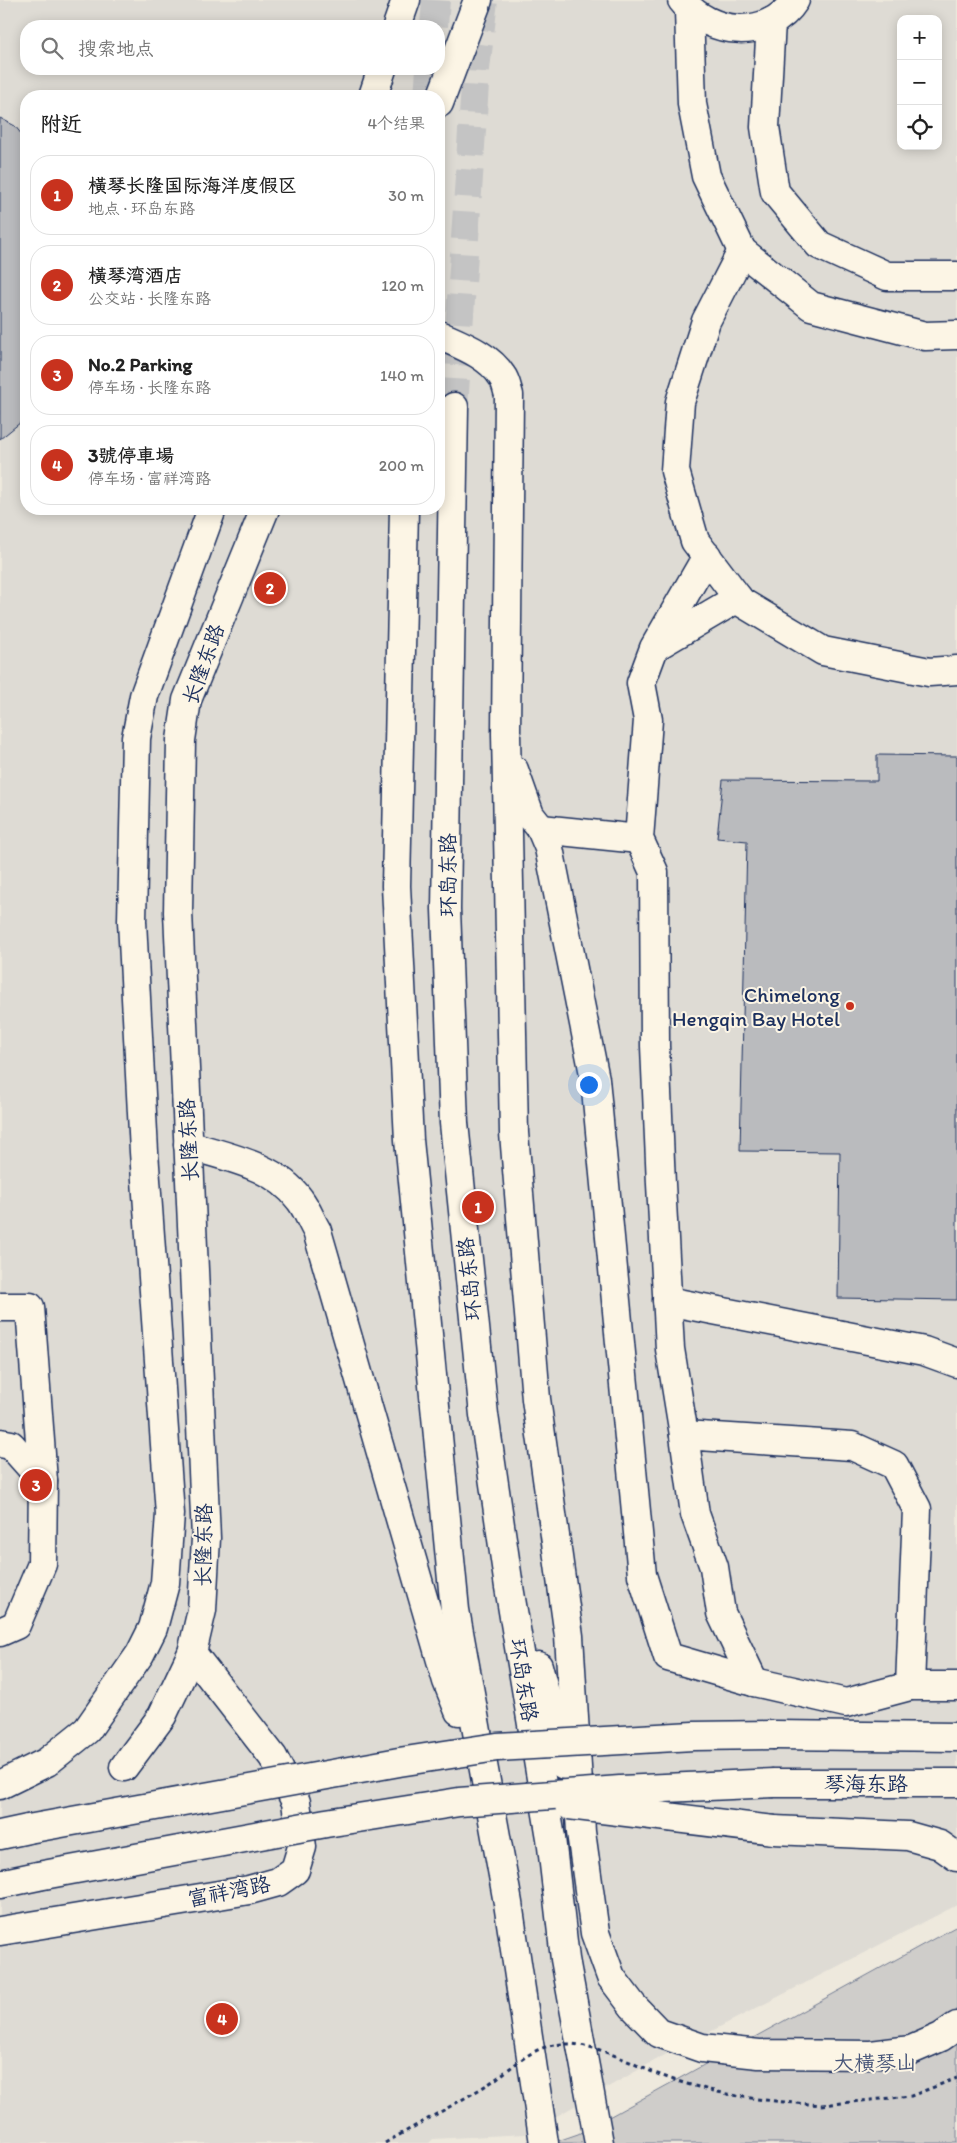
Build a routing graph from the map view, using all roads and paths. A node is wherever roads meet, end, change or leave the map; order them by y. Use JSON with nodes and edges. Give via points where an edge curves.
{"nodes":[{"id":1,"x":406,"y":0,"type":"edge"},
{"id":2,"x":478,"y":0,"type":"edge"},
{"id":3,"x":795,"y":0,"type":"edge"},
{"id":4,"x":685,"y":5,"type":"edge"},
{"id":5,"x":399,"y":20,"type":"edge"},
{"id":6,"x":771,"y":22,"type":"junction"},
{"id":7,"x":380,"y":75,"type":"edge"},
{"id":8,"x":375,"y":90,"type":"edge"},
{"id":9,"x":444,"y":90,"type":"edge"},
{"id":10,"x":742,"y":251,"type":"junction"},
{"id":11,"x":957,"y":276,"type":"edge"},
{"id":12,"x":957,"y":335,"type":"edge"},
{"id":13,"x":445,"y":338,"type":"edge"},
{"id":14,"x":454,"y":407,"type":"tunnel mouth"},
{"id":15,"x":210,"y":515,"type":"edge"},
{"id":16,"x":263,"y":515,"type":"edge"},
{"id":17,"x":404,"y":515,"type":"edge"},
{"id":18,"x":707,"y":556,"type":"junction"},
{"id":19,"x":738,"y":598,"type":"junction"},
{"id":20,"x":654,"y":648,"type":"junction"},
{"id":21,"x":957,"y":670,"type":"edge"},
{"id":22,"x":506,"y":734,"type":"junction"},
{"id":23,"x":541,"y":829,"type":"junction"},
{"id":24,"x":639,"y":839,"type":"junction"},
{"id":25,"x":188,"y":1145,"type":"junction"},
{"id":26,"x":667,"y":1302,"type":"junction"},
{"id":27,"x":0,"y":1307,"type":"edge"},
{"id":28,"x":957,"y":1363,"type":"edge"},
{"id":29,"x":684,"y":1435,"type":"junction"},
{"id":30,"x":0,"y":1443,"type":"edge"},
{"id":31,"x":43,"y":1481,"type":"junction"},
{"id":32,"x":509,"y":1587,"type":"junction"},
{"id":33,"x":0,"y":1632,"type":"edge"},
{"id":34,"x":192,"y":1653,"type":"junction"},
{"id":35,"x":754,"y":1682,"type":"junction"},
{"id":36,"x":910,"y":1686,"type":"junction"},
{"id":37,"x":957,"y":1686,"type":"edge"},
{"id":38,"x":957,"y":1737,"type":"edge"},
{"id":39,"x":124,"y":1767,"type":"dead end"},
{"id":40,"x":957,"y":1783,"type":"edge"},
{"id":41,"x":487,"y":1784,"type":"junction"},
{"id":42,"x":0,"y":1785,"type":"edge"},
{"id":43,"x":513,"y":1798,"type":"junction"},
{"id":44,"x":581,"y":1832,"type":"junction"},
{"id":45,"x":0,"y":1835,"type":"edge"},
{"id":46,"x":957,"y":1857,"type":"edge"},
{"id":47,"x":0,"y":1884,"type":"edge"},
{"id":48,"x":0,"y":1931,"type":"edge"},
{"id":49,"x":957,"y":2026,"type":"edge"},
{"id":50,"x":957,"y":2078,"type":"edge"},
{"id":51,"x":385,"y":2143,"type":"edge"},
{"id":52,"x":544,"y":2143,"type":"edge"},
{"id":53,"x":599,"y":2143,"type":"edge"}],
"edges":[{"from":1,"to":5,"type":"street"},
{"from":2,"to":9,"type":"street"},
{"from":3,"to":6,"type":"street"},
{"from":4,"to":6,"type":"street","via":[[707,23],[728,29],[750,29]]},
{"from":4,"to":10,"type":"street","via":[[692,104],[706,176]]},
{"from":6,"to":11,"type":"street","via":[[765,128],[775,192],[819,245],[887,276]]},
{"from":7,"to":8,"type":"street"},
{"from":10,"to":12,"type":"street","via":[[812,306],[926,336]]},
{"from":10,"to":18,"type":"street","via":[[706,321],[680,402],[676,471],[695,540]]},
{"from":13,"to":22,"type":"street","via":[[487,361],[503,376],[509,395]]},
{"from":14,"to":32,"type":"street","name":"环岛东路","via":[[446,909],[454,1123],[484,1415]]},
{"from":15,"to":42,"type":"street","name":"长隆东路","via":[[144,696],[136,738],[132,921],[144,1152],[170,1514],[165,1583],[153,1628],[140,1654],[86,1730],[47,1762]]},
{"from":16,"to":25,"type":"street","name":"长隆东路","via":[[187,700],[181,740],[178,912]]},
{"from":17,"to":41,"type":"street","via":[[396,886],[409,1140],[455,1610]]},
{"from":18,"to":19,"type":"street"},
{"from":18,"to":20,"type":"street"},
{"from":19,"to":20,"type":"street"},
{"from":19,"to":21,"type":"street","via":[[823,651],[928,672]]},
{"from":20,"to":24,"type":"street","via":[[641,683],[648,720]]},
{"from":22,"to":23,"type":"street","via":[[516,782],[530,815]]},
{"from":22,"to":44,"type":"street","via":[[514,1132],[536,1399],[569,1636]]},
{"from":23,"to":24,"type":"street"},
{"from":23,"to":35,"type":"street","via":[[549,848],[595,1079],[642,1575],[668,1657]]},
{"from":24,"to":26,"type":"street","via":[[654,872],[655,1046]]},
{"from":25,"to":34,"type":"street","name":"长隆东路","via":[[206,1538],[202,1610]]},
{"from":25,"to":41,"type":"street","via":[[253,1165],[278,1179],[300,1199],[317,1231],[448,1680]]},
{"from":26,"to":28,"type":"street","via":[[924,1351]]},
{"from":26,"to":29,"type":"street","via":[[670,1349]]},
{"from":27,"to":31,"type":"street","via":[[30,1307]]},
{"from":29,"to":35,"type":"street","via":[[695,1514],[714,1567],[722,1612]]},
{"from":29,"to":36,"type":"street","via":[[852,1446],[894,1465],[917,1509]]},
{"from":30,"to":31,"type":"street","via":[[11,1445]]},
{"from":31,"to":33,"type":"street","via":[[42,1564],[16,1625]]},
{"from":32,"to":44,"type":"street","via":[[536,1658]]},
{"from":32,"to":53,"type":"street","name":"环岛东路","via":[[551,1838],[565,1959]]},
{"from":34,"to":39,"type":"street","name":"长隆东路","via":[[162,1716]]},
{"from":34,"to":48,"type":"street","name":"富祥湾路","via":[[273,1757],[296,1802],[302,1847],[295,1870],[278,1882],[249,1890]]},
{"from":35,"to":36,"type":"street","via":[[846,1703]]},
{"from":36,"to":37,"type":"street"},
{"from":38,"to":45,"type":"street","bridge":true,"via":[[693,1736],[497,1748],[399,1762]]},
{"from":40,"to":43,"type":"street","name":"琴海东路","bridge":true,"via":[[774,1783]]},
{"from":41,"to":52,"type":"street"},
{"from":43,"to":46,"type":"street","bridge":true,"via":[[774,1830],[908,1836],[940,1845]]},
{"from":43,"to":47,"type":"street","bridge":true,"via":[[459,1802],[326,1823]]},
{"from":44,"to":49,"type":"street","via":[[595,1933],[610,1977],[632,2006],[659,2033],[702,2048],[759,2054],[871,2055],[911,2050]]},
{"from":50,"to":51,"type":"path","bridge":true,"via":[[911,2096],[822,2105],[752,2100],[701,2088],[612,2054],[566,2044],[541,2049]]}]}
